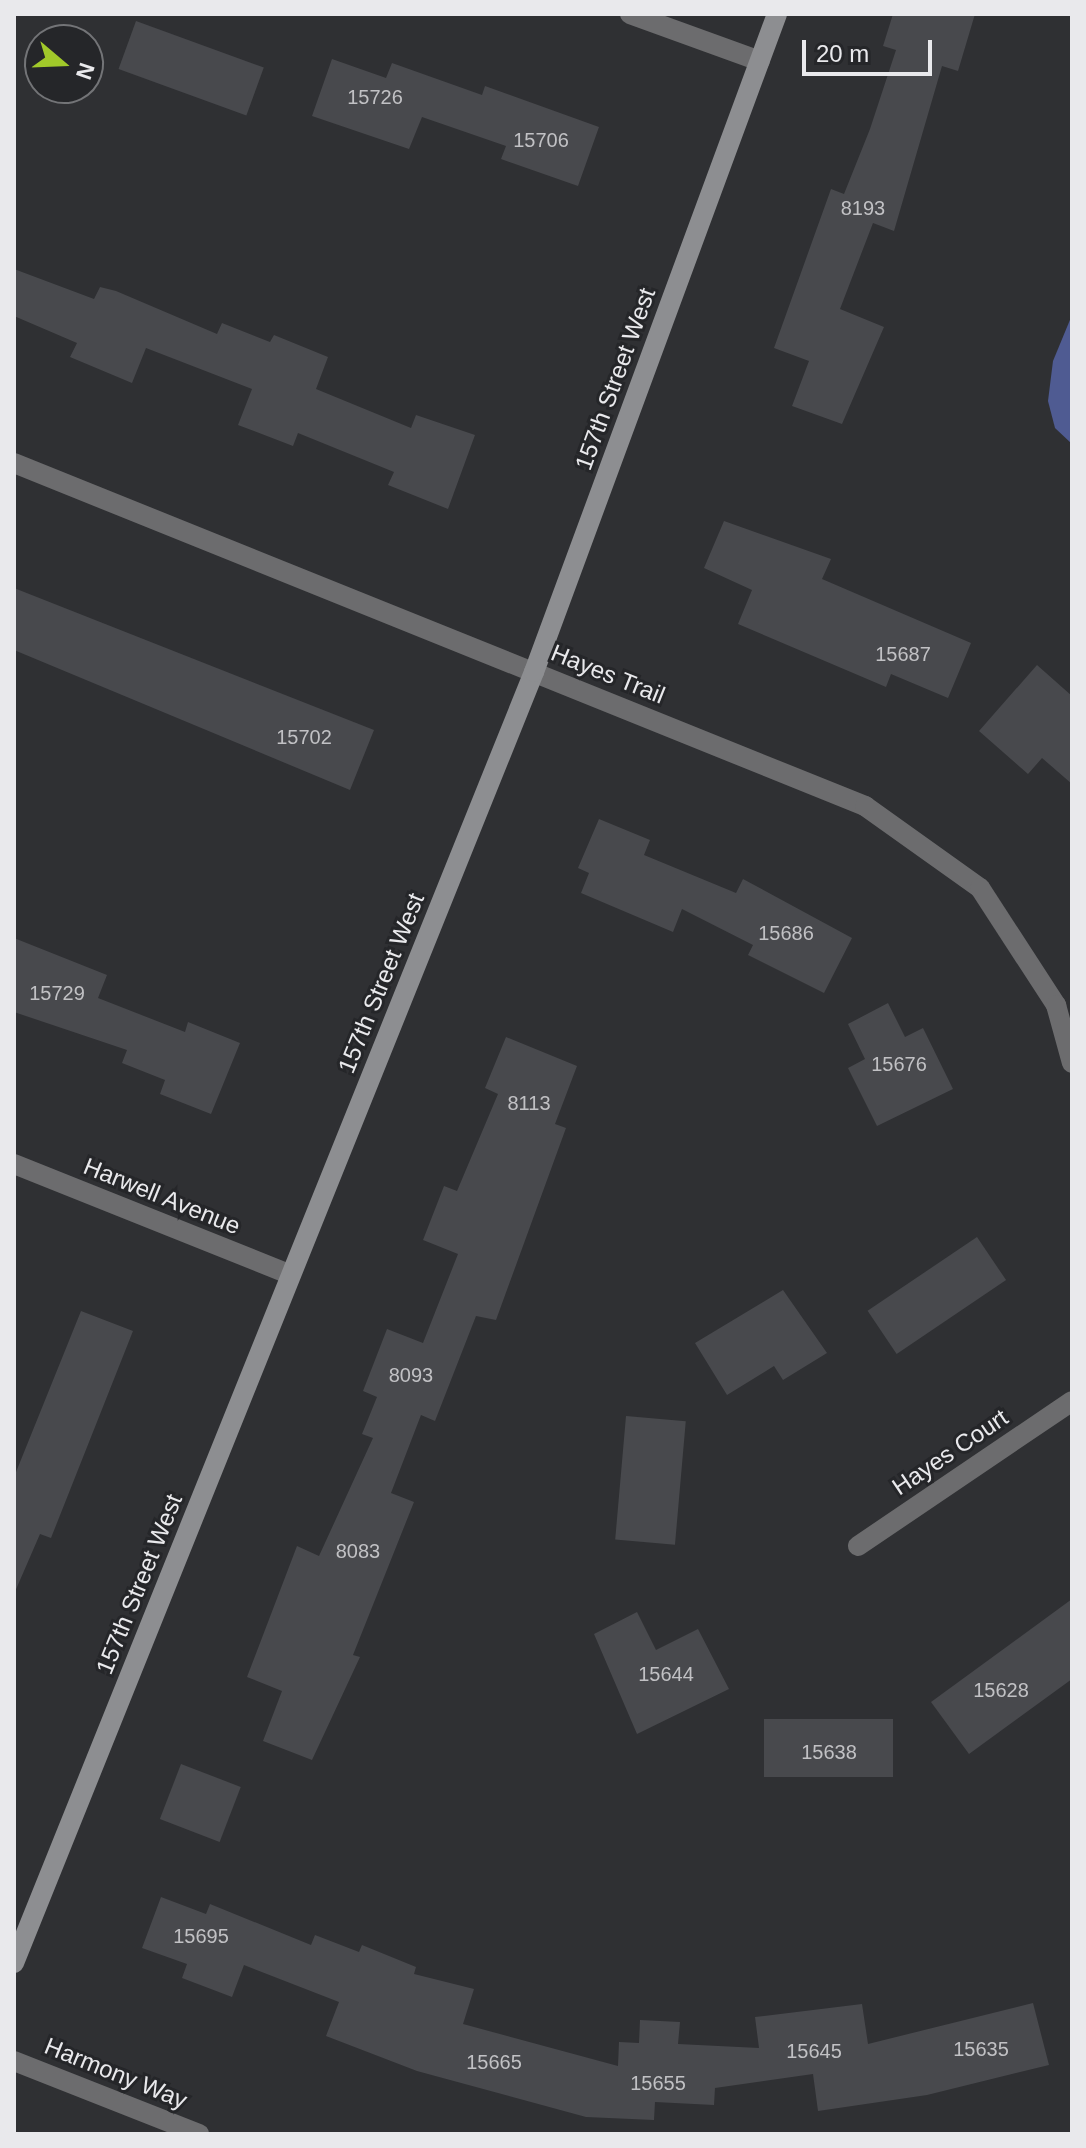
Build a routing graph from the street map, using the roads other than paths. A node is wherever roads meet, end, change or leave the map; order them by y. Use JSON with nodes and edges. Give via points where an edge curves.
{"nodes":[{"id":1,"x":630,"y":14,"type":"edge"},
{"id":2,"x":777,"y":14,"type":"edge"},
{"id":3,"x":760,"y":61,"type":"junction"},
{"id":4,"x":14,"y":463,"type":"edge"},
{"id":5,"x":534,"y":672,"type":"junction"},
{"id":6,"x":1072,"y":1063,"type":"edge"},
{"id":7,"x":14,"y":1164,"type":"edge"},
{"id":8,"x":291,"y":1275,"type":"junction"},
{"id":9,"x":1072,"y":1401,"type":"edge"},
{"id":10,"x":858,"y":1546,"type":"dead end"},
{"id":11,"x":14,"y":1963,"type":"edge"},
{"id":12,"x":14,"y":2061,"type":"edge"},
{"id":13,"x":199,"y":2134,"type":"edge"}],
"edges":[{"from":1,"to":3,"type":"street"},
{"from":2,"to":3,"type":"street","name":"157th Street West"},
{"from":3,"to":5,"type":"street","name":"157th Street West"},
{"from":4,"to":5,"type":"street","name":"Hayes Trail"},
{"from":5,"to":6,"type":"street","name":"Hayes Trail","via":[[865,806],[980,888],[1056,1005]]},
{"from":5,"to":8,"type":"street","name":"157th Street West"},
{"from":7,"to":8,"type":"street","name":"Harwell Avenue"},
{"from":8,"to":11,"type":"street","name":"157th Street West"},
{"from":9,"to":10,"type":"street","name":"Hayes Court"},
{"from":12,"to":13,"type":"street","name":"Harmony Way"}]}
